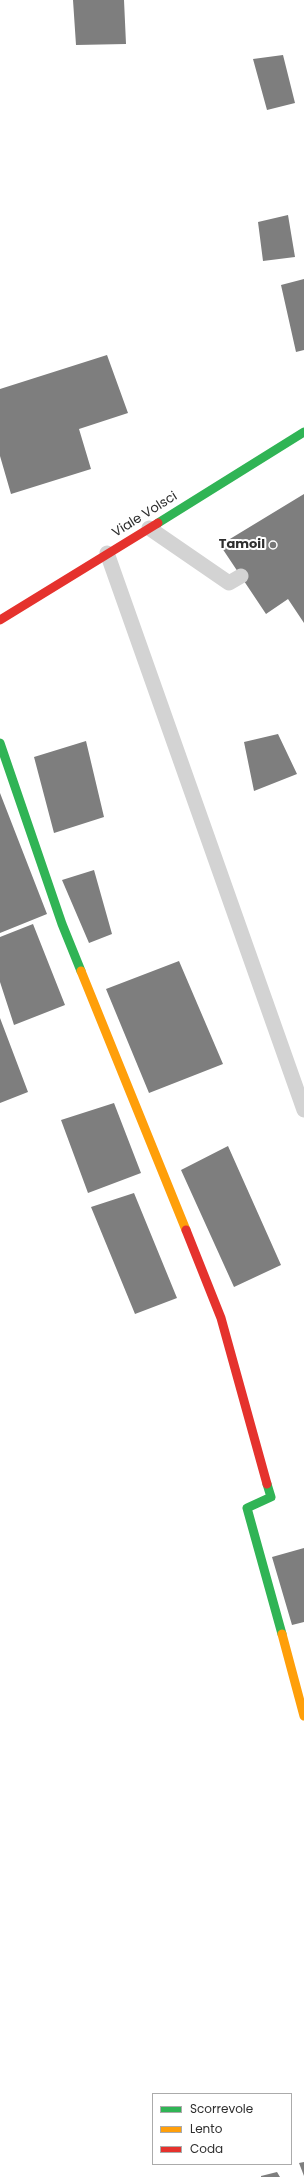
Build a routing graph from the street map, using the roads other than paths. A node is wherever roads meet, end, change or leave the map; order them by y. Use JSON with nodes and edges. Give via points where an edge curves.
{"nodes":[{"id":1,"x":304,"y":432,"type":"edge"},
{"id":2,"x":149,"y":528,"type":"junction"},
{"id":3,"x":107,"y":553,"type":"junction"},
{"id":4,"x":241,"y":576,"type":"dead end"},
{"id":5,"x":0,"y":620,"type":"edge"},
{"id":6,"x":0,"y":743,"type":"edge"},
{"id":7,"x":304,"y":1110,"type":"edge"},
{"id":8,"x":304,"y":1716,"type":"edge"}],
"edges":[{"from":1,"to":2,"type":"street","name":"Viale Volsci"},
{"from":2,"to":3,"type":"street","name":"Viale Volsci"},
{"from":2,"to":4,"type":"lane","via":[[229,583]]},
{"from":3,"to":5,"type":"street","name":"Viale Volsci"},
{"from":3,"to":7,"type":"lane"},
{"from":6,"to":8,"type":"street","via":[[62,924],[221,1318],[271,1497],[247,1508]]}]}
